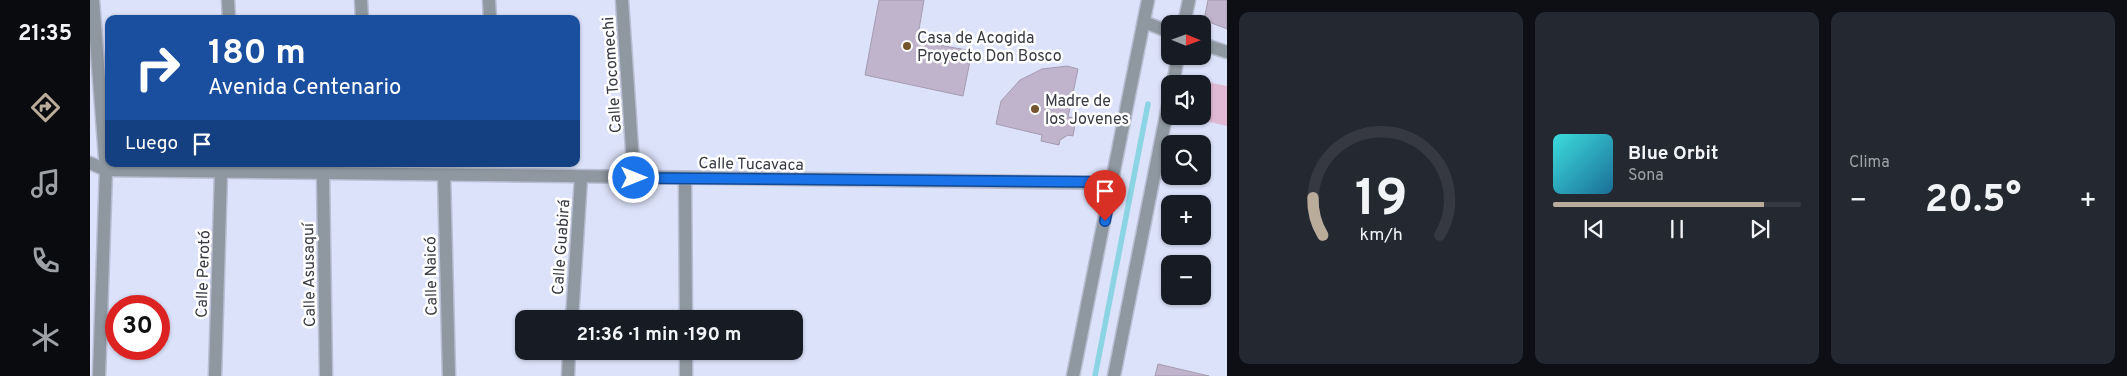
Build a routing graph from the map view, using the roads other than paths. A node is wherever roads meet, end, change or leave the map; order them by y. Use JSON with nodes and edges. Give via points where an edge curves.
{"nodes":[{"id":1,"x":93,"y":0,"type":"edge"},
{"id":2,"x":228,"y":0,"type":"edge"},
{"id":3,"x":361,"y":0,"type":"edge"},
{"id":4,"x":489,"y":0,"type":"edge"},
{"id":5,"x":622,"y":0,"type":"edge"},
{"id":6,"x":1148,"y":0,"type":"edge"},
{"id":7,"x":1189,"y":0,"type":"edge"},
{"id":8,"x":229,"y":15,"type":"edge"},
{"id":9,"x":362,"y":15,"type":"edge"},
{"id":10,"x":490,"y":15,"type":"edge"},
{"id":11,"x":1186,"y":15,"type":"edge"},
{"id":12,"x":1144,"y":22,"type":"junction"},
{"id":13,"x":1161,"y":29,"type":"edge"},
{"id":14,"x":1211,"y":47,"type":"edge"},
{"id":15,"x":1227,"y":52,"type":"edge"},
{"id":16,"x":1164,"y":125,"type":"edge"},
{"id":17,"x":105,"y":157,"type":"edge"},
{"id":18,"x":90,"y":163,"type":"edge"},
{"id":19,"x":106,"y":167,"type":"edge"},
{"id":20,"x":238,"y":168,"type":"edge"},
{"id":21,"x":370,"y":169,"type":"edge"},
{"id":22,"x":106,"y":170,"type":"junction"},
{"id":23,"x":498,"y":170,"type":"edge"},
{"id":24,"x":221,"y":172,"type":"junction"},
{"id":25,"x":323,"y":174,"type":"junction"},
{"id":26,"x":444,"y":175,"type":"junction"},
{"id":27,"x":581,"y":178,"type":"junction"},
{"id":28,"x":634,"y":178,"type":"junction"},
{"id":29,"x":685,"y":178,"type":"junction"},
{"id":30,"x":1113,"y":182,"type":"junction"},
{"id":31,"x":573,"y":310,"type":"edge"},
{"id":32,"x":686,"y":310,"type":"edge"},
{"id":33,"x":569,"y":360,"type":"edge"},
{"id":34,"x":686,"y":360,"type":"edge"},
{"id":35,"x":99,"y":376,"type":"edge"},
{"id":36,"x":215,"y":376,"type":"edge"},
{"id":37,"x":326,"y":376,"type":"edge"},
{"id":38,"x":449,"y":376,"type":"edge"},
{"id":39,"x":568,"y":376,"type":"edge"},
{"id":40,"x":686,"y":376,"type":"edge"},
{"id":41,"x":1073,"y":376,"type":"edge"},
{"id":42,"x":1114,"y":376,"type":"edge"}],
"edges":[{"from":1,"to":17,"type":"street"},
{"from":2,"to":8,"type":"street"},
{"from":3,"to":9,"type":"street"},
{"from":4,"to":10,"type":"street"},
{"from":5,"to":28,"type":"street","name":"Calle Tocomechi"},
{"from":6,"to":12,"type":"street"},
{"from":7,"to":11,"type":"street"},
{"from":12,"to":13,"type":"street"},
{"from":12,"to":30,"type":"street"},
{"from":14,"to":15,"type":"street"},
{"from":16,"to":42,"type":"street"},
{"from":18,"to":22,"type":"street","name":"Calle Tucavaca"},
{"from":19,"to":22,"type":"street"},
{"from":20,"to":24,"type":"street","name":"Calle Tucavaca"},
{"from":20,"to":25,"type":"street","name":"Calle Tucavaca"},
{"from":21,"to":25,"type":"street","name":"Calle Tucavaca"},
{"from":21,"to":26,"type":"street","name":"Calle Tucavaca"},
{"from":22,"to":24,"type":"street","name":"Calle Tucavaca"},
{"from":22,"to":35,"type":"street"},
{"from":23,"to":26,"type":"street","name":"Calle Tucavaca"},
{"from":23,"to":27,"type":"street","name":"Calle Tucavaca"},
{"from":24,"to":36,"type":"street","name":"Calle Perotó"},
{"from":25,"to":37,"type":"street","name":"Calle Asusaquí"},
{"from":26,"to":38,"type":"street","name":"Calle Naicó"},
{"from":27,"to":28,"type":"street","name":"Calle Tucavaca"},
{"from":27,"to":31,"type":"street","name":"Calle Guabirá"},
{"from":28,"to":29,"type":"street","name":"Calle Tucavaca"},
{"from":29,"to":30,"type":"street","name":"Calle Tucavaca"},
{"from":29,"to":32,"type":"street"},
{"from":30,"to":41,"type":"street"},
{"from":33,"to":39,"type":"street"},
{"from":34,"to":40,"type":"street"}]}
